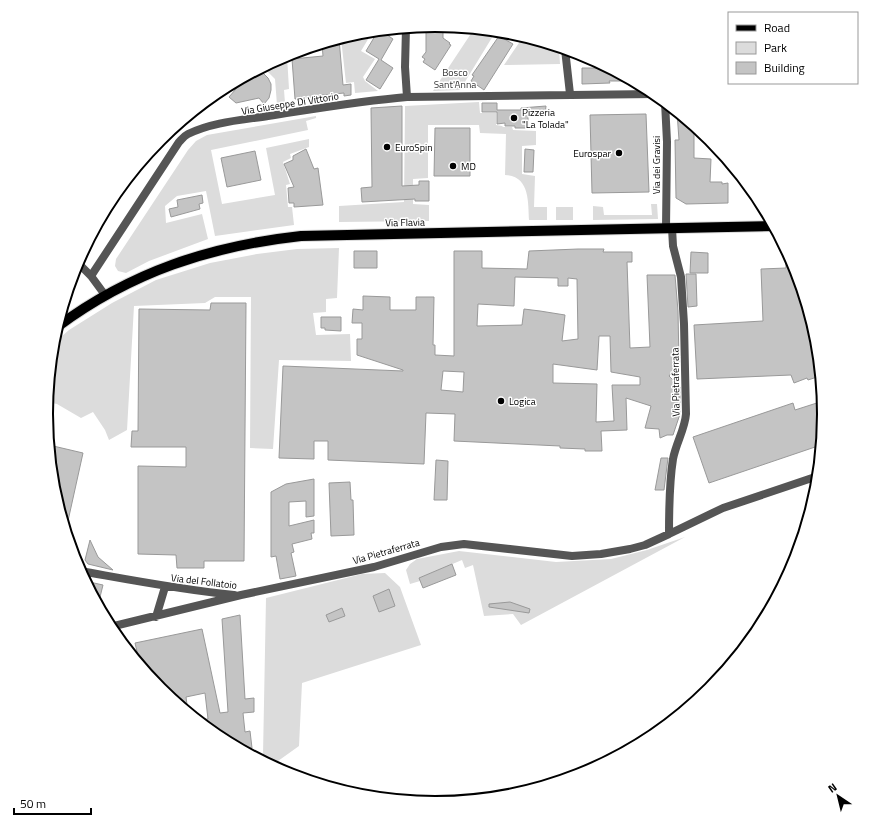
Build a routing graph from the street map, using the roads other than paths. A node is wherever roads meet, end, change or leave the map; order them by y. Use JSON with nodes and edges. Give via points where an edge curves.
{"nodes":[{"id":1,"x":406,"y":33,"type":"edge"},
{"id":2,"x":567,"y":55,"type":"edge"},
{"id":3,"x":570,"y":94,"type":"junction"},
{"id":4,"x":644,"y":94,"type":"edge"},
{"id":5,"x":407,"y":97,"type":"junction"},
{"id":6,"x":665,"y":109,"type":"edge"},
{"id":7,"x":768,"y":226,"type":"edge"},
{"id":8,"x":669,"y":228,"type":"junction"},
{"id":9,"x":82,"y":267,"type":"edge"},
{"id":10,"x":91,"y":276,"type":"junction"},
{"id":11,"x":105,"y":295,"type":"junction"},
{"id":12,"x":64,"y":321,"type":"edge"},
{"id":13,"x":812,"y":478,"type":"edge"},
{"id":14,"x":669,"y":534,"type":"junction"},
{"id":15,"x":87,"y":572,"type":"edge"},
{"id":16,"x":165,"y":586,"type":"junction"},
{"id":17,"x":241,"y":596,"type":"junction"},
{"id":18,"x":156,"y":617,"type":"junction"},
{"id":19,"x":117,"y":626,"type":"edge"}],
"edges":[{"from":1,"to":5,"type":"street"},
{"from":2,"to":3,"type":"street"},
{"from":3,"to":4,"type":"street","name":"Via Giuseppe Di Vittorio"},
{"from":3,"to":5,"type":"street","name":"Via Giuseppe Di Vittorio"},
{"from":5,"to":10,"type":"street","name":"Via Giuseppe Di Vittorio","via":[[368,100],[226,123],[186,135]]},
{"from":6,"to":8,"type":"street","name":"Via dei Gravisi"},
{"from":7,"to":8,"type":"main road","name":"Via Flavia"},
{"from":8,"to":11,"type":"main road","name":"Via Flavia","via":[[301,236],[270,239],[220,249],[179,262]]},
{"from":8,"to":14,"type":"street","name":"Via Pietraferrata","via":[[681,277],[686,414],[685,424],[676,444],[670,479]]},
{"from":9,"to":10,"type":"street"},
{"from":10,"to":11,"type":"street"},
{"from":11,"to":12,"type":"main road","name":"Via Flavia"},
{"from":13,"to":14,"type":"street","name":"Via Pietraferrata","via":[[723,508]]},
{"from":14,"to":17,"type":"street","name":"Via Pietraferrata","via":[[630,549],[580,556],[464,544],[441,547],[374,567]]},
{"from":15,"to":16,"type":"street","name":"Via del Follatoio"},
{"from":16,"to":17,"type":"street","name":"Via del Follatoio"},
{"from":16,"to":18,"type":"street","name":"Via del Follatoio"},
{"from":17,"to":18,"type":"street","name":"Via Pietraferrata"},
{"from":18,"to":19,"type":"street","name":"Via Pietraferrata"}]}
